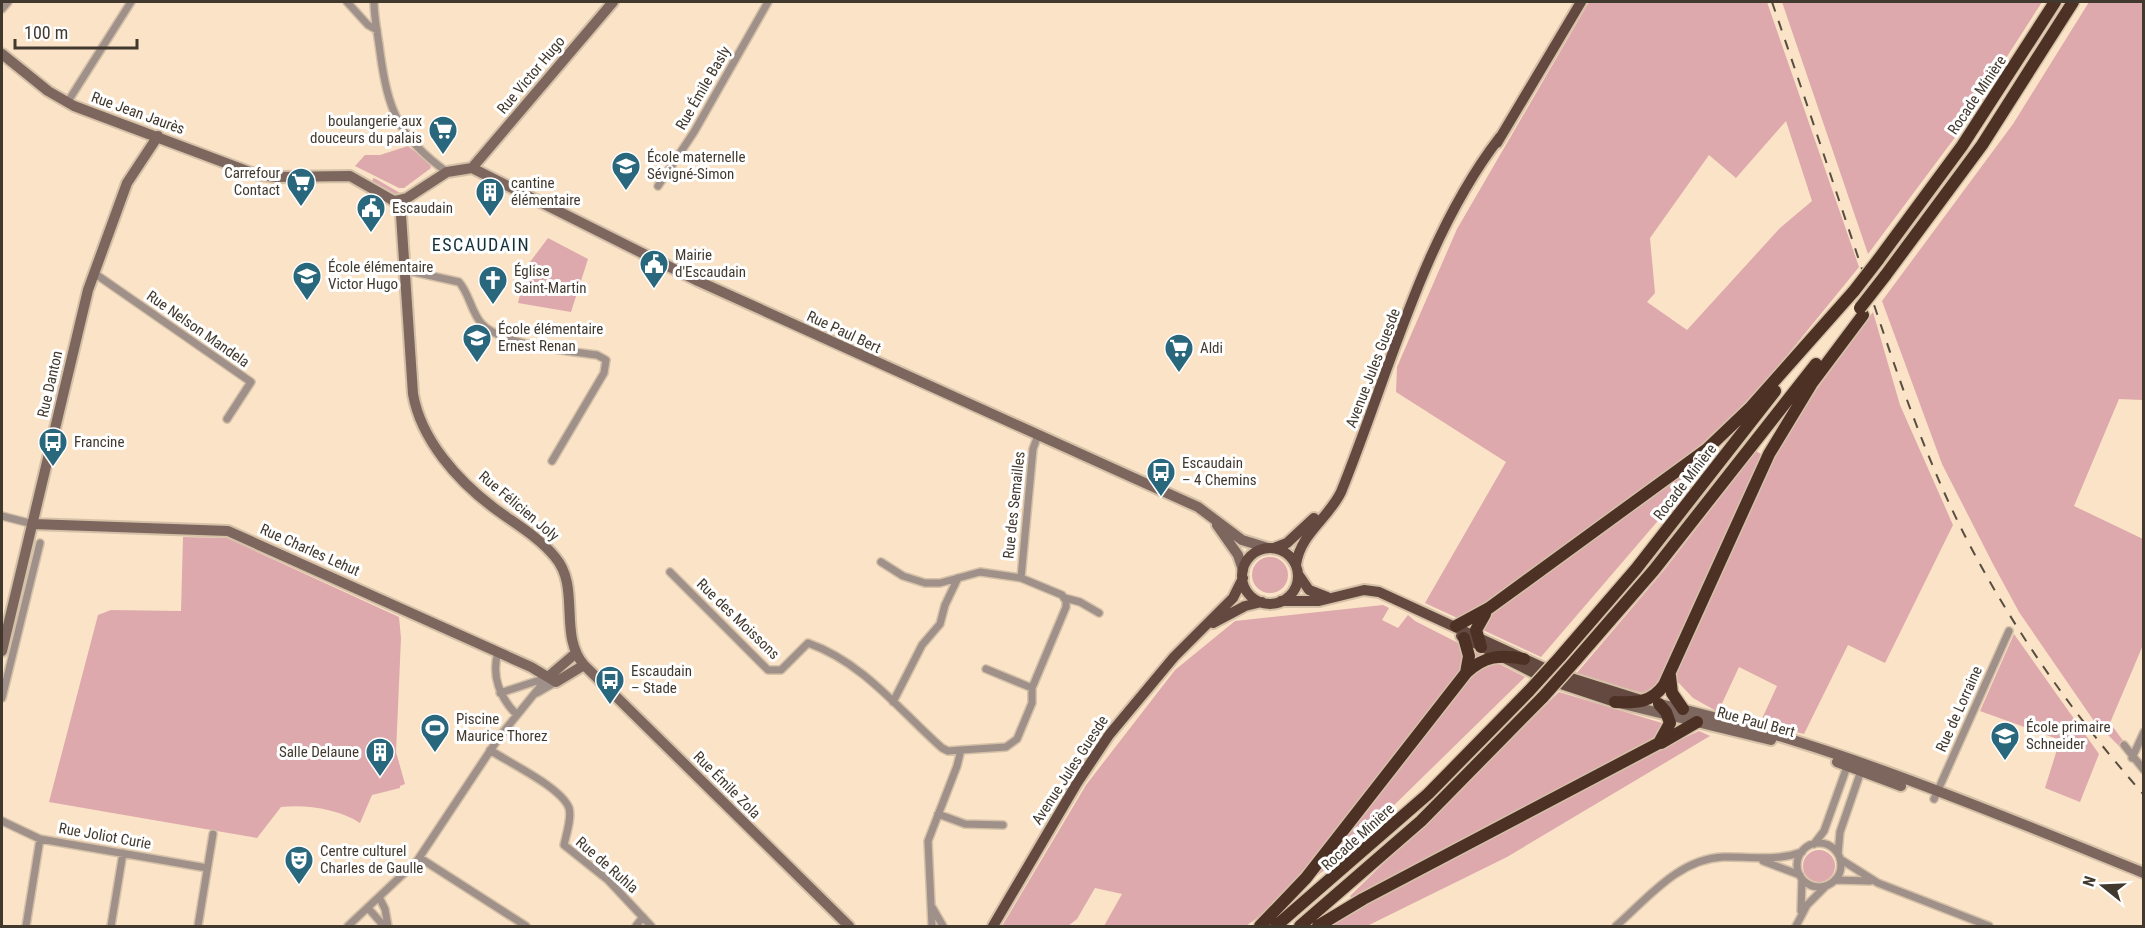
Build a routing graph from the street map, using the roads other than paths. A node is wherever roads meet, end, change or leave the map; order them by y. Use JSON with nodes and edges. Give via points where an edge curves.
{"nodes":[{"id":1,"x":8,"y":2,"type":"edge"},
{"id":2,"x":131,"y":2,"type":"edge"},
{"id":3,"x":347,"y":2,"type":"edge"},
{"id":4,"x":374,"y":2,"type":"edge"},
{"id":5,"x":613,"y":2,"type":"edge"},
{"id":6,"x":768,"y":2,"type":"edge"},
{"id":7,"x":1581,"y":2,"type":"edge"},
{"id":8,"x":2055,"y":2,"type":"edge"},
{"id":9,"x":2073,"y":2,"type":"edge"},
{"id":10,"x":2,"y":9,"type":"edge"},
{"id":11,"x":377,"y":30,"type":"junction"},
{"id":12,"x":2,"y":54,"type":"edge"},
{"id":13,"x":67,"y":103,"type":"junction"},
{"id":14,"x":158,"y":136,"type":"junction"},
{"id":15,"x":472,"y":168,"type":"junction"},
{"id":16,"x":447,"y":172,"type":"junction"},
{"id":17,"x":658,"y":186,"type":"dead end"},
{"id":18,"x":400,"y":200,"type":"junction"},
{"id":19,"x":405,"y":270,"type":"junction"},
{"id":20,"x":94,"y":273,"type":"junction"},
{"id":21,"x":1854,"y":291,"type":"junction"},
{"id":22,"x":1862,"y":311,"type":"junction"},
{"id":23,"x":227,"y":419,"type":"dead end"},
{"id":24,"x":1038,"y":435,"type":"junction"},
{"id":25,"x":552,"y":461,"type":"dead end"},
{"id":26,"x":1351,"y":466,"type":"junction"},
{"id":27,"x":1208,"y":513,"type":"junction"},
{"id":28,"x":2,"y":516,"type":"edge"},
{"id":29,"x":33,"y":525,"type":"junction"},
{"id":30,"x":40,"y":543,"type":"dead end"},
{"id":31,"x":1271,"y":548,"type":"junction"},
{"id":32,"x":881,"y":562,"type":"dead end"},
{"id":33,"x":1297,"y":570,"type":"junction"},
{"id":34,"x":670,"y":572,"type":"dead end"},
{"id":35,"x":1243,"y":574,"type":"junction"},
{"id":36,"x":958,"y":578,"type":"junction"},
{"id":37,"x":1021,"y":578,"type":"junction"},
{"id":38,"x":1330,"y":597,"type":"junction"},
{"id":39,"x":1065,"y":598,"type":"junction"},
{"id":40,"x":1281,"y":601,"type":"junction"},
{"id":41,"x":1262,"y":602,"type":"junction"},
{"id":42,"x":1489,"y":608,"type":"junction"},
{"id":43,"x":1099,"y":613,"type":"dead end"},
{"id":44,"x":1427,"y":615,"type":"junction"},
{"id":45,"x":5,"y":624,"type":"edge"},
{"id":46,"x":1456,"y":626,"type":"junction"},
{"id":47,"x":1202,"y":629,"type":"junction"},
{"id":48,"x":2009,"y":631,"type":"dead end"},
{"id":49,"x":1474,"y":640,"type":"junction"},
{"id":50,"x":2,"y":651,"type":"edge"},
{"id":51,"x":498,"y":652,"type":"junction"},
{"id":52,"x":576,"y":653,"type":"junction"},
{"id":53,"x":1497,"y":656,"type":"junction"},
{"id":54,"x":1524,"y":659,"type":"junction"},
{"id":55,"x":584,"y":665,"type":"junction"},
{"id":56,"x":986,"y":669,"type":"dead end"},
{"id":57,"x":1466,"y":673,"type":"junction"},
{"id":58,"x":1671,"y":674,"type":"junction"},
{"id":59,"x":552,"y":680,"type":"junction"},
{"id":60,"x":1032,"y":688,"type":"junction"},
{"id":61,"x":500,"y":693,"type":"junction"},
{"id":62,"x":2,"y":698,"type":"edge"},
{"id":63,"x":1646,"y":701,"type":"junction"},
{"id":64,"x":893,"y":702,"type":"junction"},
{"id":65,"x":1615,"y":702,"type":"junction"},
{"id":66,"x":1659,"y":704,"type":"junction"},
{"id":67,"x":1683,"y":709,"type":"junction"},
{"id":68,"x":517,"y":715,"type":"junction"},
{"id":69,"x":1668,"y":716,"type":"junction"},
{"id":70,"x":1697,"y":722,"type":"junction"},
{"id":71,"x":2144,"y":732,"type":"edge"},
{"id":72,"x":1659,"y":743,"type":"junction"},
{"id":73,"x":2124,"y":746,"type":"dead end"},
{"id":74,"x":490,"y":750,"type":"junction"},
{"id":75,"x":961,"y":750,"type":"junction"},
{"id":76,"x":2132,"y":758,"type":"junction"},
{"id":77,"x":1848,"y":762,"type":"junction"},
{"id":78,"x":1862,"y":767,"type":"junction"},
{"id":79,"x":2144,"y":770,"type":"edge"},
{"id":80,"x":1935,"y":796,"type":"junction"},
{"id":81,"x":938,"y":814,"type":"junction"},
{"id":82,"x":2,"y":821,"type":"edge"},
{"id":83,"x":1003,"y":825,"type":"dead end"},
{"id":84,"x":213,"y":834,"type":"dead end"},
{"id":85,"x":40,"y":839,"type":"junction"},
{"id":86,"x":1814,"y":844,"type":"junction"},
{"id":87,"x":1802,"y":852,"type":"junction"},
{"id":88,"x":123,"y":853,"type":"junction"},
{"id":89,"x":1839,"y":857,"type":"junction"},
{"id":90,"x":420,"y":858,"type":"junction"},
{"id":91,"x":1755,"y":859,"type":"junction"},
{"id":92,"x":207,"y":868,"type":"junction"},
{"id":93,"x":2144,"y":873,"type":"edge"},
{"id":94,"x":1801,"y":877,"type":"junction"},
{"id":95,"x":1835,"y":880,"type":"junction"},
{"id":96,"x":1878,"y":883,"type":"junction"},
{"id":97,"x":1827,"y":886,"type":"junction"},
{"id":98,"x":380,"y":897,"type":"junction"},
{"id":99,"x":930,"y":902,"type":"junction"},
{"id":100,"x":368,"y":908,"type":"junction"},
{"id":101,"x":1002,"y":910,"type":"junction"},
{"id":102,"x":643,"y":917,"type":"junction"},
{"id":103,"x":1800,"y":917,"type":"junction"},
{"id":104,"x":26,"y":927,"type":"edge"},
{"id":105,"x":111,"y":927,"type":"edge"},
{"id":106,"x":198,"y":927,"type":"edge"},
{"id":107,"x":348,"y":927,"type":"edge"},
{"id":108,"x":386,"y":927,"type":"edge"},
{"id":109,"x":526,"y":927,"type":"edge"},
{"id":110,"x":636,"y":927,"type":"edge"},
{"id":111,"x":651,"y":927,"type":"edge"},
{"id":112,"x":849,"y":927,"type":"edge"},
{"id":113,"x":932,"y":927,"type":"edge"},
{"id":114,"x":943,"y":927,"type":"edge"},
{"id":115,"x":983,"y":927,"type":"edge"},
{"id":116,"x":993,"y":927,"type":"edge"},
{"id":117,"x":1260,"y":927,"type":"edge"},
{"id":118,"x":1276,"y":927,"type":"edge"},
{"id":119,"x":1300,"y":927,"type":"edge"},
{"id":120,"x":1318,"y":927,"type":"edge"},
{"id":121,"x":1616,"y":927,"type":"edge"},
{"id":122,"x":1796,"y":927,"type":"edge"},
{"id":123,"x":1989,"y":927,"type":"edge"}],
"edges":[{"from":1,"to":10,"type":"street"},
{"from":2,"to":13,"type":"street"},
{"from":3,"to":11,"type":"street","via":[[368,26]]},
{"from":4,"to":11,"type":"street"},
{"from":5,"to":15,"type":"street","name":"Rue Victor Hugo"},
{"from":6,"to":17,"type":"street","name":"Rue Émile Basly","via":[[694,132]]},
{"from":7,"to":26,"type":"main road","name":"Avenue Jules Guesde","via":[[1500,137],[1422,280]]},
{"from":8,"to":21,"type":"highway","name":"Rocade Minière","bridge":true,"via":[[1967,139]]},
{"from":9,"to":22,"type":"highway","name":"Rocade Minière","bridge":true,"via":[[2012,100]]},
{"from":11,"to":16,"type":"street","via":[[388,102],[418,149]]},
{"from":12,"to":13,"type":"street","name":"Rue Jean Jaurès","via":[[22,73]]},
{"from":13,"to":14,"type":"street","name":"Rue Jean Jaurès"},
{"from":14,"to":18,"type":"street","name":"Rue Jean Jaurès","via":[[250,172],[276,177],[350,176],[387,198]]},
{"from":14,"to":20,"type":"street","name":"Rue Danton","via":[[127,183]]},
{"from":15,"to":16,"type":"street"},
{"from":15,"to":24,"type":"street","name":"Rue Paul Bert","via":[[698,281]]},
{"from":16,"to":18,"type":"street"},
{"from":18,"to":19,"type":"street","name":"Rue Félicien Joly"},
{"from":19,"to":25,"type":"street","via":[[459,282],[481,322],[491,331],[534,346],[597,355],[606,361],[604,373]]},
{"from":19,"to":52,"type":"street","name":"Rue Félicien Joly","via":[[413,394],[420,419],[455,471],[560,563],[567,584]]},
{"from":20,"to":23,"type":"street","name":"Rue Nelson Mandela","via":[[251,382]]},
{"from":20,"to":29,"type":"street","name":"Rue Danton","via":[[82,309]]},
{"from":21,"to":42,"type":"highway","via":[[1751,407],[1707,449]]},
{"from":21,"to":118,"type":"highway","name":"Rocade Minière","bridge":true,"via":[[1636,569],[1560,657],[1428,794]]},
{"from":22,"to":58,"type":"highway","via":[[1812,383],[1766,460]]},
{"from":22,"to":119,"type":"highway","name":"Rocade Minière","bridge":true,"via":[[1654,570],[1543,697],[1421,821]]},
{"from":24,"to":27,"type":"street","name":"Rue Paul Bert"},
{"from":24,"to":37,"type":"street","name":"Rue des Semailles"},
{"from":26,"to":31,"type":"main road","name":"Avenue Jules Guesde","via":[[1312,520],[1287,543]]},
{"from":26,"to":33,"type":"main road","name":"Avenue Jules Guesde","via":[[1336,502],[1303,542]]},
{"from":27,"to":31,"type":"street","name":"Rue Paul Bert","via":[[1242,540]]},
{"from":27,"to":35,"type":"street","name":"Rue Paul Bert","via":[[1238,555]]},
{"from":28,"to":29,"type":"street"},
{"from":29,"to":45,"type":"street","name":"Rue Danton"},
{"from":29,"to":51,"type":"street","name":"Rue Charles Lehut","via":[[228,531]]},
{"from":30,"to":62,"type":"street"},
{"from":31,"to":33,"type":"main road","via":[[1288,555]]},
{"from":31,"to":35,"type":"main road","via":[[1253,554]]},
{"from":32,"to":36,"type":"street","name":"Rue des Semailles","via":[[920,582],[940,583]]},
{"from":33,"to":38,"type":"main road","via":[[1309,590]]},
{"from":33,"to":40,"type":"main road","via":[[1295,589]]},
{"from":34,"to":64,"type":"street","name":"Rue des Moissons","via":[[768,670],[781,670],[808,643],[854,665]]},
{"from":35,"to":41,"type":"main road","via":[[1248,592]]},
{"from":35,"to":47,"type":"main road","name":"Avenue Jules Guesde","via":[[1233,598]]},
{"from":36,"to":37,"type":"street","name":"Rue des Semailles","via":[[975,573]]},
{"from":36,"to":64,"type":"street","via":[[940,624],[924,641]]},
{"from":37,"to":39,"type":"street","name":"Rue des Semailles"},
{"from":38,"to":40,"type":"main road","name":"Rue Paul Bert","via":[[1319,601]]},
{"from":38,"to":44,"type":"main road","name":"Rue Paul Bert","via":[[1374,591]]},
{"from":39,"to":43,"type":"street","name":"Rue des Semailles"},
{"from":39,"to":60,"type":"street","via":[[1066,607]]},
{"from":40,"to":41,"type":"main road"},
{"from":41,"to":47,"type":"main road","name":"Avenue Jules Guesde","via":[[1245,606]]},
{"from":42,"to":46,"type":"highway"},
{"from":42,"to":49,"type":"highway","via":[[1479,621]]},
{"from":44,"to":46,"type":"main road","name":"Rue Paul Bert"},
{"from":44,"to":49,"type":"main road","name":"Rue Paul Bert"},
{"from":45,"to":50,"type":"street","name":"Rue Danton"},
{"from":46,"to":49,"type":"main road","name":"Rue Paul Bert"},
{"from":47,"to":101,"type":"main road","name":"Avenue Jules Guesde","via":[[1108,735]]},
{"from":48,"to":80,"type":"street","name":"Rue de Lorraine"},
{"from":49,"to":53,"type":"main road","name":"Rue Paul Bert"},
{"from":49,"to":54,"type":"main road","name":"Rue Paul Bert"},
{"from":49,"to":57,"type":"highway"},
{"from":51,"to":59,"type":"street","name":"Rue Charles Lehut"},
{"from":51,"to":61,"type":"street"},
{"from":52,"to":55,"type":"street","name":"Rue Félicien Joly"},
{"from":52,"to":59,"type":"street"},
{"from":53,"to":54,"type":"highway"},
{"from":53,"to":57,"type":"highway","via":[[1482,660]]},
{"from":53,"to":65,"type":"main road","name":"Rue Paul Bert","via":[[1563,686]]},
{"from":54,"to":63,"type":"main road","name":"Rue Paul Bert","via":[[1577,682]]},
{"from":55,"to":59,"type":"street"},
{"from":55,"to":112,"type":"street","name":"Rue Émile Zola"},
{"from":56,"to":60,"type":"street"},
{"from":57,"to":117,"type":"highway","via":[[1306,878]]},
{"from":58,"to":63,"type":"highway","via":[[1659,692]]},
{"from":58,"to":67,"type":"highway","via":[[1672,693]]},
{"from":59,"to":61,"type":"street"},
{"from":59,"to":68,"type":"street"},
{"from":60,"to":75,"type":"street","via":[[1031,707],[1015,742],[1005,747]]},
{"from":61,"to":68,"type":"street"},
{"from":63,"to":65,"type":"highway"},
{"from":63,"to":66,"type":"main road","name":"Rue Paul Bert"},
{"from":64,"to":75,"type":"street","name":"Rue des Moissons","via":[[945,750]]},
{"from":65,"to":69,"type":"street","name":"Rue Paul Bert"},
{"from":66,"to":67,"type":"street","name":"Rue Paul Bert"},
{"from":66,"to":69,"type":"highway"},
{"from":67,"to":77,"type":"street","name":"Rue Paul Bert","via":[[1745,724]]},
{"from":68,"to":74,"type":"street"},
{"from":69,"to":70,"type":"street","name":"Rue Paul Bert"},
{"from":69,"to":72,"type":"highway","via":[[1669,729]]},
{"from":70,"to":72,"type":"highway"},
{"from":70,"to":77,"type":"street","name":"Rue Paul Bert"},
{"from":71,"to":76,"type":"street"},
{"from":72,"to":120,"type":"highway","via":[[1363,899]]},
{"from":73,"to":76,"type":"street"},
{"from":74,"to":90,"type":"street"},
{"from":74,"to":102,"type":"street","name":"Rue de Ruhla","via":[[564,801],[570,813],[564,845],[608,880]]},
{"from":75,"to":81,"type":"street"},
{"from":76,"to":79,"type":"street"},
{"from":77,"to":78,"type":"street","name":"Rue Paul Bert"},
{"from":77,"to":86,"type":"street","via":[[1824,831]]},
{"from":78,"to":80,"type":"street","name":"Rue Paul Bert"},
{"from":78,"to":89,"type":"street","via":[[1838,836]]},
{"from":80,"to":93,"type":"street","name":"Rue Paul Bert"},
{"from":81,"to":83,"type":"street","via":[[965,824]]},
{"from":81,"to":99,"type":"street","via":[[927,846]]},
{"from":82,"to":85,"type":"street","name":"Rue Joliot Curie"},
{"from":84,"to":92,"type":"street"},
{"from":85,"to":88,"type":"street","name":"Rue Joliot Curie"},
{"from":85,"to":104,"type":"street"},
{"from":86,"to":87,"type":"street"},
{"from":86,"to":89,"type":"street","via":[[1829,846]]},
{"from":87,"to":91,"type":"street"},
{"from":87,"to":94,"type":"street","via":[[1797,863]]},
{"from":88,"to":92,"type":"street","name":"Rue Joliot Curie"},
{"from":88,"to":105,"type":"street"},
{"from":89,"to":95,"type":"street","via":[[1841,868]]},
{"from":89,"to":96,"type":"street"},
{"from":90,"to":98,"type":"street"},
{"from":90,"to":109,"type":"street"},
{"from":91,"to":94,"type":"street"},
{"from":91,"to":121,"type":"street","via":[[1725,857],[1694,863],[1668,879]]},
{"from":92,"to":106,"type":"street"},
{"from":94,"to":97,"type":"street","via":[[1812,886]]},
{"from":94,"to":103,"type":"street"},
{"from":95,"to":96,"type":"street"},
{"from":95,"to":97,"type":"street"},
{"from":96,"to":123,"type":"street"},
{"from":97,"to":103,"type":"street"},
{"from":98,"to":100,"type":"street"},
{"from":98,"to":108,"type":"street"},
{"from":99,"to":113,"type":"street"},
{"from":99,"to":114,"type":"street"},
{"from":100,"to":107,"type":"street"},
{"from":100,"to":108,"type":"street"},
{"from":101,"to":115,"type":"main road","name":"Avenue Jules Guesde"},
{"from":101,"to":116,"type":"main road","name":"Avenue Jules Guesde"},
{"from":102,"to":110,"type":"street"},
{"from":102,"to":111,"type":"street","name":"Rue de Ruhla"},
{"from":103,"to":122,"type":"street"}]}
